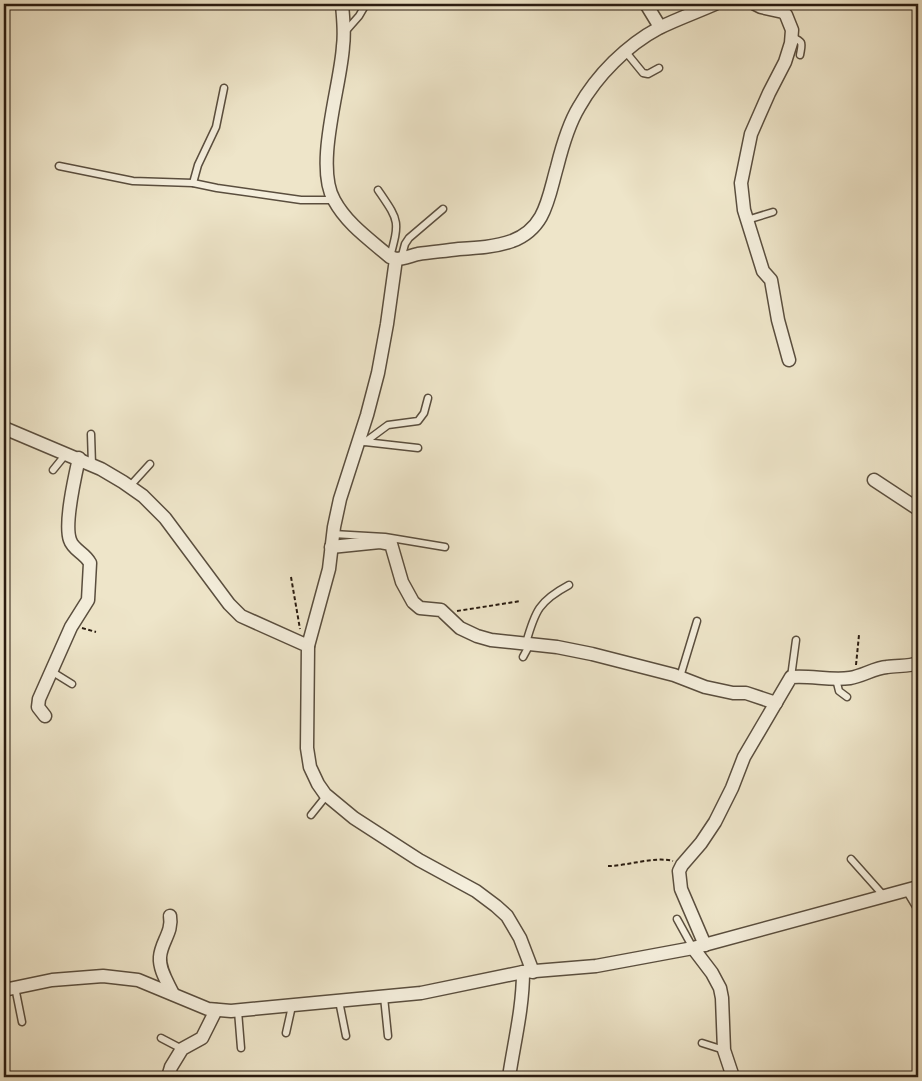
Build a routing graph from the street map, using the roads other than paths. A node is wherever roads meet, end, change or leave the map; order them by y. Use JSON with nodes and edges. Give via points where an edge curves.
{"nodes":[{"id":1,"x":342,"y":4,"type":"edge"},
{"id":2,"x":366,"y":4,"type":"edge"},
{"id":3,"x":646,"y":4,"type":"edge"},
{"id":4,"x":713,"y":4,"type":"edge"},
{"id":5,"x":756,"y":4,"type":"edge"},
{"id":6,"x":660,"y":27,"type":"junction"},
{"id":7,"x":344,"y":34,"type":"junction"},
{"id":8,"x":792,"y":36,"type":"junction"},
{"id":9,"x":625,"y":51,"type":"junction"},
{"id":10,"x":800,"y":55,"type":"dead end"},
{"id":11,"x":659,"y":68,"type":"dead end"},
{"id":12,"x":224,"y":88,"type":"dead end"},
{"id":13,"x":59,"y":166,"type":"dead end"},
{"id":14,"x":193,"y":183,"type":"junction"},
{"id":15,"x":378,"y":190,"type":"dead end"},
{"id":16,"x":334,"y":200,"type":"junction"},
{"id":17,"x":443,"y":209,"type":"dead end"},
{"id":18,"x":773,"y":212,"type":"dead end"},
{"id":19,"x":747,"y":220,"type":"junction"},
{"id":20,"x":395,"y":258,"type":"junction"},
{"id":21,"x":789,"y":360,"type":"dead end"},
{"id":22,"x":428,"y":398,"type":"dead end"},
{"id":23,"x":4,"y":428,"type":"edge"},
{"id":24,"x":90,"y":434,"type":"dead end"},
{"id":25,"x":362,"y":442,"type":"junction"},
{"id":26,"x":418,"y":448,"type":"dead end"},
{"id":27,"x":66,"y":453,"type":"junction"},
{"id":28,"x":79,"y":458,"type":"junction"},
{"id":29,"x":150,"y":464,"type":"dead end"},
{"id":30,"x":92,"y":465,"type":"junction"},
{"id":31,"x":53,"y":470,"type":"dead end"},
{"id":32,"x":874,"y":480,"type":"dead end"},
{"id":33,"x":130,"y":486,"type":"junction"},
{"id":34,"x":918,"y":510,"type":"edge"},
{"id":35,"x":333,"y":534,"type":"junction"},
{"id":36,"x":331,"y":547,"type":"junction"},
{"id":37,"x":445,"y":547,"type":"dead end"},
{"id":38,"x":569,"y":585,"type":"dead end"},
{"id":39,"x":697,"y":621,"type":"dead end"},
{"id":40,"x":796,"y":640,"type":"dead end"},
{"id":41,"x":528,"y":643,"type":"junction"},
{"id":42,"x":305,"y":645,"type":"junction"},
{"id":43,"x":523,"y":657,"type":"dead end"},
{"id":44,"x":916,"y":666,"type":"edge"},
{"id":45,"x":51,"y":671,"type":"junction"},
{"id":46,"x":680,"y":677,"type":"junction"},
{"id":47,"x":791,"y":677,"type":"junction"},
{"id":48,"x":836,"y":679,"type":"junction"},
{"id":49,"x":72,"y":684,"type":"dead end"},
{"id":50,"x":847,"y":697,"type":"dead end"},
{"id":51,"x":776,"y":703,"type":"junction"},
{"id":52,"x":45,"y":716,"type":"dead end"},
{"id":53,"x":327,"y":795,"type":"junction"},
{"id":54,"x":311,"y":815,"type":"dead end"},
{"id":55,"x":852,"y":859,"type":"dead end"},
{"id":56,"x":912,"y":888,"type":"edge"},
{"id":57,"x":884,"y":896,"type":"junction"},
{"id":58,"x":918,"y":910,"type":"edge"},
{"id":59,"x":170,"y":916,"type":"dead end"},
{"id":60,"x":677,"y":919,"type":"dead end"},
{"id":61,"x":699,"y":946,"type":"junction"},
{"id":62,"x":528,"y":972,"type":"junction"},
{"id":63,"x":9,"y":988,"type":"edge"},
{"id":64,"x":173,"y":994,"type":"junction"},
{"id":65,"x":384,"y":997,"type":"junction"},
{"id":66,"x":339,"y":1001,"type":"junction"},
{"id":67,"x":292,"y":1006,"type":"junction"},
{"id":68,"x":216,"y":1010,"type":"junction"},
{"id":69,"x":238,"y":1011,"type":"junction"},
{"id":70,"x":22,"y":1022,"type":"dead end"},
{"id":71,"x":286,"y":1033,"type":"dead end"},
{"id":72,"x":346,"y":1036,"type":"dead end"},
{"id":73,"x":388,"y":1036,"type":"dead end"},
{"id":74,"x":161,"y":1038,"type":"dead end"},
{"id":75,"x":702,"y":1043,"type":"dead end"},
{"id":76,"x":241,"y":1048,"type":"dead end"},
{"id":77,"x":182,"y":1049,"type":"junction"},
{"id":78,"x":724,"y":1050,"type":"junction"},
{"id":79,"x":168,"y":1077,"type":"edge"},
{"id":80,"x":508,"y":1077,"type":"edge"},
{"id":81,"x":733,"y":1077,"type":"edge"}],
"edges":[{"from":1,"to":7,"type":"street"},
{"from":2,"to":7,"type":"lane"},
{"from":3,"to":6,"type":"street"},
{"from":4,"to":6,"type":"street"},
{"from":5,"to":8,"type":"street","via":[[786,14]]},
{"from":6,"to":9,"type":"street"},
{"from":7,"to":16,"type":"street","via":[[328,148],[328,178]]},
{"from":8,"to":10,"type":"lane","via":[[802,43]]},
{"from":8,"to":19,"type":"street","via":[[786,62],[760,112],[748,146],[741,183]]},
{"from":9,"to":11,"type":"lane","via":[[643,73]]},
{"from":9,"to":20,"type":"street","via":[[578,107],[564,140],[548,203],[531,229],[522,237],[492,246]]},
{"from":12,"to":14,"type":"lane","via":[[216,126]]},
{"from":13,"to":14,"type":"lane","via":[[133,181]]},
{"from":14,"to":16,"type":"lane","via":[[301,200]]},
{"from":15,"to":20,"type":"lane","via":[[397,222]]},
{"from":16,"to":20,"type":"street","via":[[348,221]]},
{"from":17,"to":20,"type":"lane","via":[[409,238]]},
{"from":18,"to":19,"type":"lane"},
{"from":19,"to":21,"type":"street","via":[[763,271],[772,285]]},
{"from":20,"to":25,"type":"street","via":[[387,324]]},
{"from":22,"to":25,"type":"lane","via":[[418,421],[388,425]]},
{"from":23,"to":27,"type":"street"},
{"from":24,"to":30,"type":"lane"},
{"from":25,"to":26,"type":"lane"},
{"from":25,"to":35,"type":"street","via":[[340,499]]},
{"from":27,"to":28,"type":"street"},
{"from":27,"to":31,"type":"lane"},
{"from":28,"to":30,"type":"street"},
{"from":28,"to":45,"type":"street","via":[[68,533],[73,546],[90,563],[88,600],[71,627]]},
{"from":29,"to":33,"type":"lane"},
{"from":30,"to":33,"type":"street"},
{"from":32,"to":34,"type":"street"},
{"from":33,"to":42,"type":"street","via":[[165,518],[223,597],[242,616]]},
{"from":35,"to":36,"type":"street"},
{"from":35,"to":37,"type":"lane","via":[[384,537]]},
{"from":36,"to":41,"type":"street","via":[[380,542],[391,544],[402,582],[420,608],[441,610],[460,628],[476,636]]},
{"from":36,"to":42,"type":"street","via":[[328,569]]},
{"from":38,"to":41,"type":"lane","via":[[542,603],[532,621]]},
{"from":39,"to":46,"type":"lane"},
{"from":40,"to":47,"type":"lane"},
{"from":41,"to":43,"type":"lane"},
{"from":41,"to":46,"type":"street","via":[[592,654]]},
{"from":42,"to":53,"type":"street","via":[[307,748],[310,767]]},
{"from":44,"to":48,"type":"street","via":[[885,667],[855,677]]},
{"from":45,"to":49,"type":"lane"},
{"from":45,"to":52,"type":"street","via":[[37,703]]},
{"from":46,"to":51,"type":"street","via":[[705,687],[746,693]]},
{"from":47,"to":48,"type":"street"},
{"from":47,"to":51,"type":"street"},
{"from":48,"to":50,"type":"lane","via":[[839,691]]},
{"from":51,"to":61,"type":"street","via":[[744,757],[714,822],[679,871],[681,889]]},
{"from":53,"to":54,"type":"lane"},
{"from":53,"to":62,"type":"street","via":[[354,818],[496,906],[507,916],[520,938]]},
{"from":55,"to":57,"type":"lane"},
{"from":56,"to":57,"type":"street"},
{"from":56,"to":58,"type":"lane"},
{"from":57,"to":61,"type":"street"},
{"from":59,"to":64,"type":"street","via":[[171,929],[160,959],[162,972]]},
{"from":60,"to":61,"type":"lane"},
{"from":61,"to":62,"type":"street","via":[[596,966]]},
{"from":61,"to":78,"type":"street","via":[[720,988]]},
{"from":62,"to":65,"type":"street"},
{"from":62,"to":80,"type":"street"},
{"from":63,"to":64,"type":"street","via":[[71,977],[103,976],[138,980]]},
{"from":63,"to":70,"type":"lane"},
{"from":64,"to":68,"type":"street"},
{"from":65,"to":66,"type":"street"},
{"from":65,"to":73,"type":"lane"},
{"from":66,"to":67,"type":"street"},
{"from":66,"to":72,"type":"lane"},
{"from":67,"to":69,"type":"street"},
{"from":67,"to":71,"type":"lane"},
{"from":68,"to":69,"type":"street"},
{"from":68,"to":77,"type":"street","via":[[202,1038]]},
{"from":69,"to":76,"type":"lane"},
{"from":74,"to":77,"type":"lane"},
{"from":75,"to":78,"type":"lane"},
{"from":77,"to":79,"type":"street"},
{"from":78,"to":81,"type":"street"}]}
